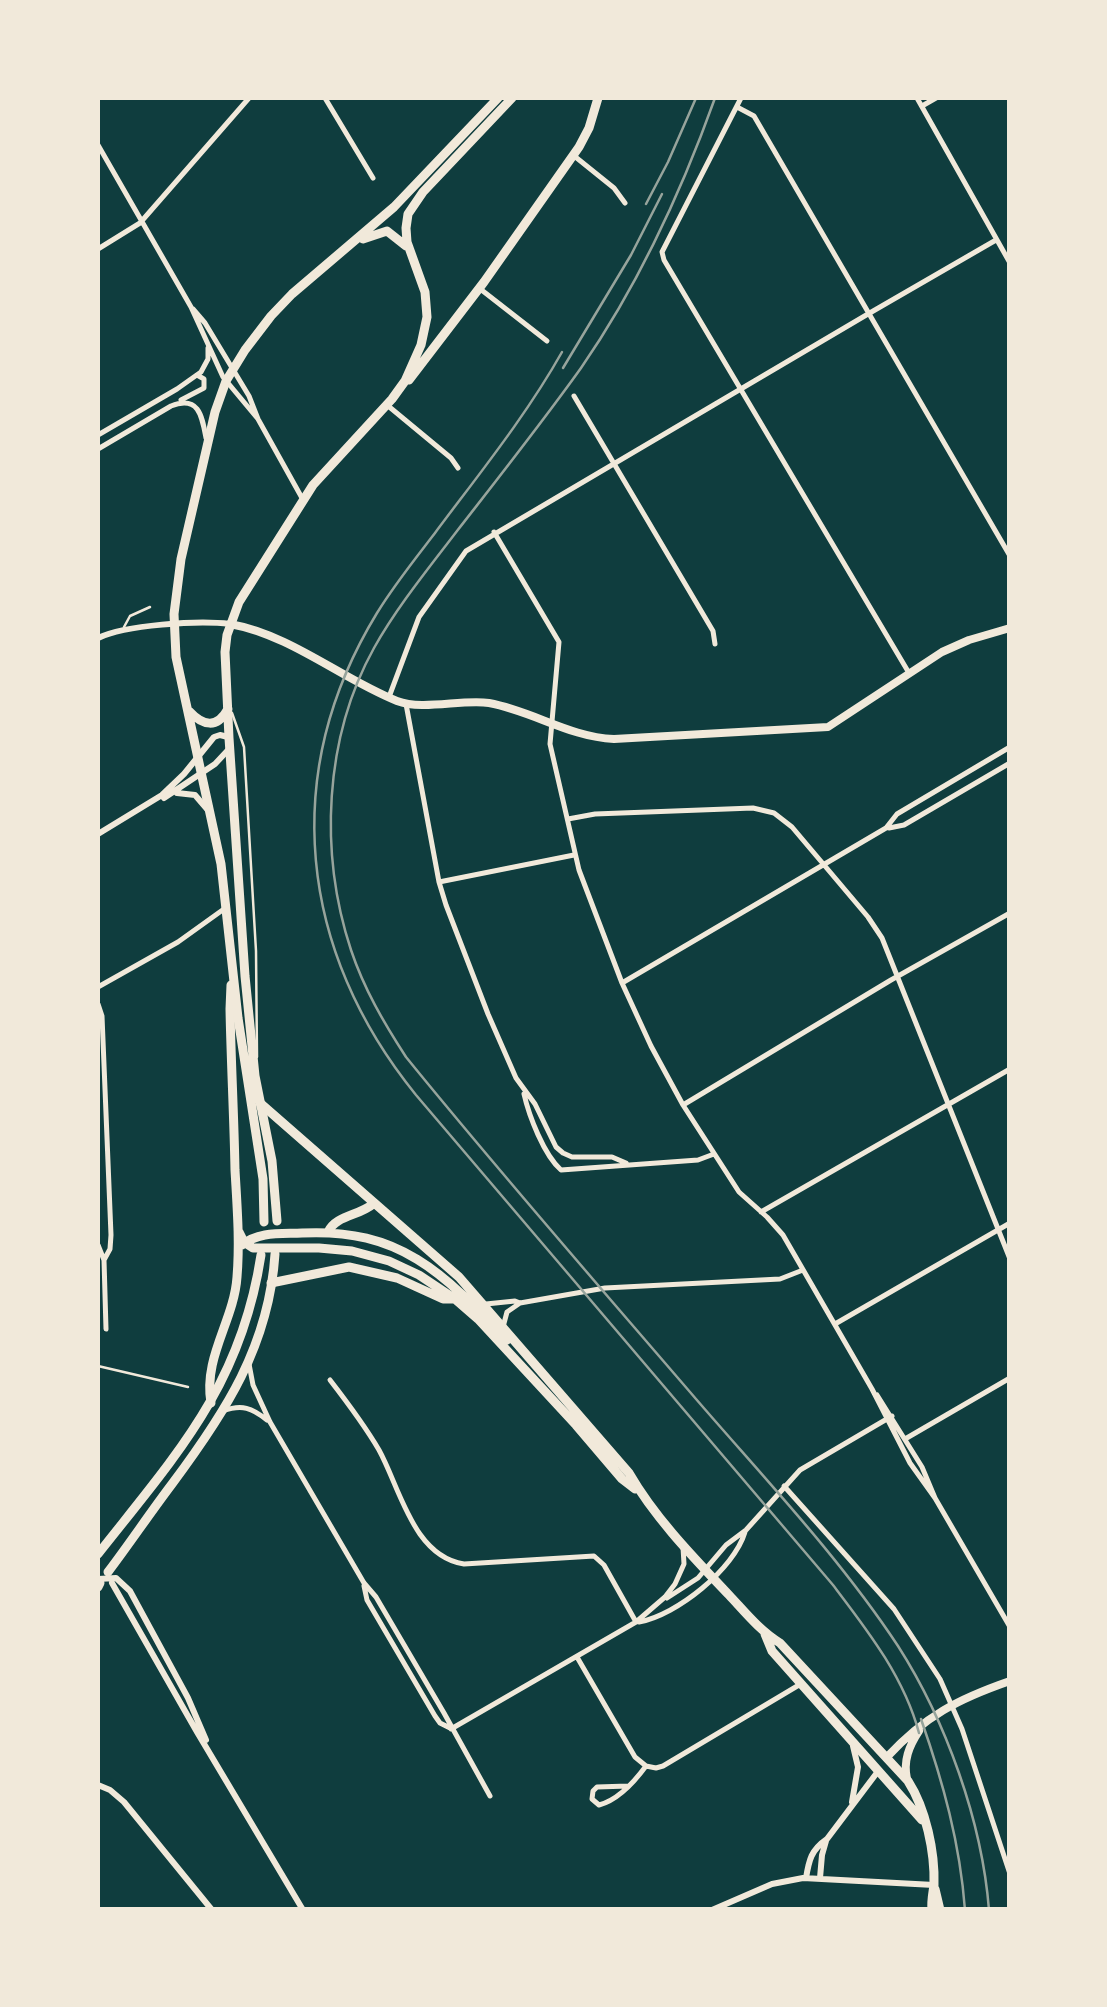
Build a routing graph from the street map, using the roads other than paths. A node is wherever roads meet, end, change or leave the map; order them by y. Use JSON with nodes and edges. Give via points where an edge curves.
{"nodes":[{"id":1,"x":249,"y":98,"type":"edge"},
{"id":2,"x":325,"y":98,"type":"edge"},
{"id":3,"x":598,"y":98,"type":"edge"},
{"id":4,"x":741,"y":98,"type":"edge"},
{"id":5,"x":917,"y":98,"type":"edge"},
{"id":6,"x":936,"y":98,"type":"edge"},
{"id":7,"x":504,"y":99,"type":"edge"},
{"id":8,"x":922,"y":106,"type":"junction"},
{"id":9,"x":736,"y":107,"type":"junction"},
{"id":10,"x":98,"y":145,"type":"edge"},
{"id":11,"x":573,"y":156,"type":"junction"},
{"id":12,"x":373,"y":178,"type":"dead end"},
{"id":13,"x":625,"y":203,"type":"dead end"},
{"id":14,"x":142,"y":222,"type":"junction"},
{"id":15,"x":996,"y":240,"type":"junction"},
{"id":16,"x":352,"y":244,"type":"junction"},
{"id":17,"x":98,"y":249,"type":"edge"},
{"id":18,"x":409,"y":250,"type":"junction"},
{"id":19,"x":1010,"y":263,"type":"edge"},
{"id":20,"x":479,"y":288,"type":"junction"},
{"id":21,"x":191,"y":307,"type":"junction"},
{"id":22,"x":868,"y":314,"type":"junction"},
{"id":23,"x":547,"y":341,"type":"dead end"},
{"id":24,"x":207,"y":344,"type":"junction"},
{"id":25,"x":233,"y":369,"type":"junction"},
{"id":26,"x":194,"y":376,"type":"junction"},
{"id":27,"x":226,"y":381,"type":"junction"},
{"id":28,"x":740,"y":389,"type":"junction"},
{"id":29,"x":397,"y":393,"type":"junction"},
{"id":30,"x":574,"y":396,"type":"dead end"},
{"id":31,"x":170,"y":406,"type":"junction"},
{"id":32,"x":387,"y":406,"type":"junction"},
{"id":33,"x":258,"y":420,"type":"junction"},
{"id":34,"x":98,"y":435,"type":"edge"},
{"id":35,"x":207,"y":441,"type":"junction"},
{"id":36,"x":98,"y":449,"type":"edge"},
{"id":37,"x":613,"y":463,"type":"junction"},
{"id":38,"x":458,"y":468,"type":"dead end"},
{"id":39,"x":303,"y":500,"type":"junction"},
{"id":40,"x":494,"y":532,"type":"junction"},
{"id":41,"x":1010,"y":556,"type":"edge"},
{"id":42,"x":150,"y":607,"type":"dead end"},
{"id":43,"x":230,"y":624,"type":"junction"},
{"id":44,"x":1010,"y":628,"type":"edge"},
{"id":45,"x":124,"y":629,"type":"junction"},
{"id":46,"x":98,"y":638,"type":"edge"},
{"id":47,"x":715,"y":644,"type":"dead end"},
{"id":48,"x":909,"y":674,"type":"junction"},
{"id":49,"x":389,"y":697,"type":"junction"},
{"id":50,"x":228,"y":704,"type":"junction"},
{"id":51,"x":406,"y":704,"type":"junction"},
{"id":52,"x":186,"y":707,"type":"junction"},
{"id":53,"x":552,"y":725,"type":"junction"},
{"id":54,"x":230,"y":742,"type":"junction"},
{"id":55,"x":1010,"y":747,"type":"edge"},
{"id":56,"x":197,"y":756,"type":"junction"},
{"id":57,"x":1010,"y":764,"type":"edge"},
{"id":58,"x":200,"y":774,"type":"junction"},
{"id":59,"x":169,"y":795,"type":"junction"},
{"id":60,"x":153,"y":802,"type":"junction"},
{"id":61,"x":211,"y":814,"type":"junction"},
{"id":62,"x":568,"y":820,"type":"junction"},
{"id":63,"x":886,"y":828,"type":"junction"},
{"id":64,"x":98,"y":834,"type":"edge"},
{"id":65,"x":575,"y":855,"type":"junction"},
{"id":66,"x":824,"y":864,"type":"junction"},
{"id":67,"x":440,"y":882,"type":"junction"},
{"id":68,"x":226,"y":907,"type":"junction"},
{"id":69,"x":1010,"y":913,"type":"edge"},
{"id":70,"x":233,"y":971,"type":"junction"},
{"id":71,"x":897,"y":977,"type":"junction"},
{"id":72,"x":622,"y":982,"type":"junction"},
{"id":73,"x":98,"y":987,"type":"edge"},
{"id":74,"x":98,"y":1004,"type":"edge"},
{"id":75,"x":1010,"y":1069,"type":"edge"},
{"id":76,"x":255,"y":1073,"type":"junction"},
{"id":77,"x":523,"y":1091,"type":"junction"},
{"id":78,"x":949,"y":1103,"type":"junction"},
{"id":79,"x":260,"y":1104,"type":"junction"},
{"id":80,"x":683,"y":1105,"type":"junction"},
{"id":81,"x":714,"y":1154,"type":"junction"},
{"id":82,"x":626,"y":1164,"type":"junction"},
{"id":83,"x":373,"y":1204,"type":"junction"},
{"id":84,"x":762,"y":1212,"type":"junction"},
{"id":85,"x":276,"y":1221,"type":"dead end"},
{"id":86,"x":264,"y":1222,"type":"dead end"},
{"id":87,"x":1010,"y":1224,"type":"edge"},
{"id":88,"x":998,"y":1230,"type":"junction"},
{"id":89,"x":238,"y":1232,"type":"junction"},
{"id":90,"x":328,"y":1232,"type":"junction"},
{"id":91,"x":247,"y":1243,"type":"junction"},
{"id":92,"x":98,"y":1245,"type":"edge"},
{"id":93,"x":352,"y":1251,"type":"junction"},
{"id":94,"x":238,"y":1254,"type":"junction"},
{"id":95,"x":275,"y":1254,"type":"dead end"},
{"id":96,"x":261,"y":1255,"type":"dead end"},
{"id":97,"x":104,"y":1260,"type":"junction"},
{"id":98,"x":1010,"y":1260,"type":"edge"},
{"id":99,"x":803,"y":1270,"type":"junction"},
{"id":100,"x":271,"y":1283,"type":"junction"},
{"id":101,"x":455,"y":1299,"type":"junction"},
{"id":102,"x":484,"y":1303,"type":"junction"},
{"id":103,"x":520,"y":1303,"type":"junction"},
{"id":104,"x":835,"y":1324,"type":"junction"},
{"id":105,"x":503,"y":1327,"type":"junction"},
{"id":106,"x":106,"y":1329,"type":"dead end"},
{"id":107,"x":249,"y":1364,"type":"junction"},
{"id":108,"x":98,"y":1366,"type":"edge"},
{"id":109,"x":1010,"y":1378,"type":"edge"},
{"id":110,"x":330,"y":1380,"type":"dead end"},
{"id":111,"x":549,"y":1380,"type":"junction"},
{"id":112,"x":188,"y":1388,"type":"dead end"},
{"id":113,"x":211,"y":1403,"type":"junction"},
{"id":114,"x":223,"y":1411,"type":"junction"},
{"id":115,"x":889,"y":1418,"type":"junction"},
{"id":116,"x":270,"y":1422,"type":"junction"},
{"id":117,"x":902,"y":1440,"type":"junction"},
{"id":118,"x":784,"y":1486,"type":"junction"},
{"id":119,"x":641,"y":1494,"type":"junction"},
{"id":120,"x":746,"y":1530,"type":"junction"},
{"id":121,"x":680,"y":1540,"type":"junction"},
{"id":122,"x":98,"y":1554,"type":"edge"},
{"id":123,"x":111,"y":1574,"type":"joint"},
{"id":124,"x":709,"y":1574,"type":"junction"},
{"id":125,"x":98,"y":1583,"type":"edge"},
{"id":126,"x":656,"y":1605,"type":"junction"},
{"id":127,"x":636,"y":1622,"type":"junction"},
{"id":128,"x":1010,"y":1627,"type":"edge"},
{"id":129,"x":765,"y":1634,"type":"junction"},
{"id":130,"x":577,"y":1657,"type":"junction"},
{"id":131,"x":1010,"y":1681,"type":"edge"},
{"id":132,"x":801,"y":1683,"type":"junction"},
{"id":133,"x":947,"y":1706,"type":"junction"},
{"id":134,"x":451,"y":1729,"type":"junction"},
{"id":135,"x":845,"y":1733,"type":"junction"},
{"id":136,"x":912,"y":1738,"type":"junction"},
{"id":137,"x":210,"y":1750,"type":"junction"},
{"id":138,"x":887,"y":1757,"type":"junction"},
{"id":139,"x":646,"y":1766,"type":"junction"},
{"id":140,"x":879,"y":1770,"type":"junction"},
{"id":141,"x":908,"y":1781,"type":"junction"},
{"id":142,"x":98,"y":1785,"type":"edge"},
{"id":143,"x":628,"y":1786,"type":"junction"},
{"id":144,"x":490,"y":1796,"type":"dead end"},
{"id":145,"x":851,"y":1808,"type":"junction"},
{"id":146,"x":924,"y":1822,"type":"junction"},
{"id":147,"x":827,"y":1840,"type":"junction"},
{"id":148,"x":1010,"y":1874,"type":"edge"},
{"id":149,"x":806,"y":1878,"type":"junction"},
{"id":150,"x":820,"y":1878,"type":"junction"},
{"id":151,"x":934,"y":1886,"type":"junction"},
{"id":152,"x":734,"y":1900,"type":"junction"},
{"id":153,"x":212,"y":1910,"type":"edge"},
{"id":154,"x":303,"y":1910,"type":"edge"},
{"id":155,"x":712,"y":1910,"type":"edge"},
{"id":156,"x":739,"y":1910,"type":"edge"},
{"id":157,"x":932,"y":1910,"type":"edge"},
{"id":158,"x":940,"y":1910,"type":"edge"}],
"edges":[{"from":1,"to":14,"type":"street"},
{"from":2,"to":12,"type":"street"},
{"from":3,"to":11,"type":"main road"},
{"from":4,"to":9,"type":"street"},
{"from":5,"to":8,"type":"street"},
{"from":6,"to":8,"type":"street"},
{"from":7,"to":16,"type":"main road"},
{"from":7,"to":18,"type":"main road","via":[[416,200],[406,225]]},
{"from":8,"to":15,"type":"street"},
{"from":9,"to":22,"type":"street","via":[[754,116]]},
{"from":9,"to":28,"type":"street","via":[[662,256]]},
{"from":10,"to":14,"type":"street"},
{"from":11,"to":13,"type":"street"},
{"from":11,"to":20,"type":"main road"},
{"from":14,"to":17,"type":"street"},
{"from":14,"to":21,"type":"street"},
{"from":15,"to":19,"type":"street"},
{"from":15,"to":22,"type":"street"},
{"from":16,"to":18,"type":"main road","via":[[388,232]]},
{"from":16,"to":25,"type":"main road","via":[[279,308]]},
{"from":18,"to":29,"type":"main road","via":[[427,316]]},
{"from":20,"to":23,"type":"street"},
{"from":20,"to":29,"type":"main road"},
{"from":21,"to":24,"type":"street"},
{"from":21,"to":25,"type":"street"},
{"from":22,"to":28,"type":"street"},
{"from":22,"to":41,"type":"street"},
{"from":24,"to":26,"type":"street","via":[[205,366]]},
{"from":24,"to":27,"type":"street"},
{"from":25,"to":27,"type":"main road"},
{"from":25,"to":33,"type":"street"},
{"from":26,"to":31,"type":"street","via":[[204,378],[204,389]]},
{"from":26,"to":34,"type":"street"},
{"from":27,"to":33,"type":"street"},
{"from":27,"to":35,"type":"main road"},
{"from":28,"to":37,"type":"street"},
{"from":28,"to":48,"type":"street"},
{"from":29,"to":32,"type":"main road"},
{"from":30,"to":37,"type":"street"},
{"from":31,"to":35,"type":"street","via":[[195,406]]},
{"from":31,"to":36,"type":"street"},
{"from":32,"to":38,"type":"street"},
{"from":32,"to":39,"type":"main road"},
{"from":33,"to":39,"type":"street"},
{"from":35,"to":52,"type":"main road","via":[[174,602]]},
{"from":37,"to":40,"type":"street"},
{"from":37,"to":47,"type":"street"},
{"from":39,"to":43,"type":"main road"},
{"from":40,"to":49,"type":"street","via":[[461,557],[419,617]]},
{"from":40,"to":53,"type":"street","via":[[559,642]]},
{"from":42,"to":45,"type":"lane","via":[[130,616]]},
{"from":43,"to":45,"type":"street"},
{"from":43,"to":49,"type":"main road","via":[[269,635]]},
{"from":43,"to":50,"type":"main road"},
{"from":44,"to":48,"type":"main road","via":[[957,644]]},
{"from":45,"to":46,"type":"street"},
{"from":48,"to":53,"type":"main road","via":[[824,728],[614,738]]},
{"from":49,"to":51,"type":"main road"},
{"from":50,"to":52,"type":"main road","via":[[212,724]]},
{"from":50,"to":54,"type":"main road"},
{"from":50,"to":76,"type":"lane","via":[[244,747]]},
{"from":51,"to":53,"type":"main road","via":[[490,704]]},
{"from":51,"to":67,"type":"street"},
{"from":52,"to":56,"type":"main road"},
{"from":53,"to":62,"type":"street","via":[[550,744]]},
{"from":54,"to":56,"type":"street","via":[[214,737]]},
{"from":54,"to":58,"type":"street","via":[[220,760]]},
{"from":54,"to":76,"type":"main road"},
{"from":55,"to":63,"type":"street","via":[[897,814]]},
{"from":56,"to":58,"type":"main road"},
{"from":56,"to":60,"type":"street"},
{"from":57,"to":63,"type":"street","via":[[904,825]]},
{"from":58,"to":59,"type":"street"},
{"from":58,"to":61,"type":"main road"},
{"from":59,"to":60,"type":"street"},
{"from":59,"to":61,"type":"street","via":[[195,794]]},
{"from":60,"to":64,"type":"street"},
{"from":61,"to":68,"type":"main road"},
{"from":62,"to":65,"type":"street"},
{"from":62,"to":66,"type":"street","via":[[756,808],[783,818]]},
{"from":63,"to":66,"type":"street"},
{"from":65,"to":67,"type":"street"},
{"from":65,"to":72,"type":"street"},
{"from":66,"to":71,"type":"street","via":[[877,930]]},
{"from":66,"to":72,"type":"street"},
{"from":67,"to":77,"type":"street"},
{"from":68,"to":70,"type":"main road"},
{"from":68,"to":73,"type":"street"},
{"from":69,"to":71,"type":"street"},
{"from":70,"to":86,"type":"main road"},
{"from":70,"to":89,"type":"main road"},
{"from":71,"to":78,"type":"street"},
{"from":71,"to":80,"type":"street"},
{"from":72,"to":80,"type":"street"},
{"from":74,"to":97,"type":"street","via":[[111,1235]]},
{"from":75,"to":78,"type":"street"},
{"from":76,"to":79,"type":"main road"},
{"from":77,"to":82,"type":"street","via":[[563,1153]]},
{"from":77,"to":82,"type":"street","via":[[556,1166],[566,1171]]},
{"from":78,"to":84,"type":"street"},
{"from":78,"to":88,"type":"street"},
{"from":79,"to":83,"type":"main road"},
{"from":79,"to":85,"type":"main road"},
{"from":80,"to":81,"type":"street"},
{"from":81,"to":82,"type":"street"},
{"from":81,"to":84,"type":"street","via":[[741,1195]]},
{"from":83,"to":90,"type":"main road"},
{"from":83,"to":102,"type":"main road"},
{"from":84,"to":99,"type":"street"},
{"from":87,"to":88,"type":"street"},
{"from":88,"to":98,"type":"street"},
{"from":88,"to":104,"type":"street"},
{"from":89,"to":91,"type":"main road"},
{"from":89,"to":94,"type":"main road"},
{"from":90,"to":91,"type":"main road","via":[[270,1234]]},
{"from":90,"to":93,"type":"main road"},
{"from":90,"to":111,"type":"main road","via":[[413,1255],[462,1293]]},
{"from":91,"to":93,"type":"main road","via":[[260,1250]]},
{"from":91,"to":94,"type":"main road"},
{"from":92,"to":97,"type":"street"},
{"from":93,"to":101,"type":"main road","via":[[389,1261]]},
{"from":94,"to":113,"type":"main road","via":[[236,1292],[213,1357]]},
{"from":95,"to":100,"type":"main road"},
{"from":96,"to":113,"type":"main road","via":[[246,1326]]},
{"from":97,"to":106,"type":"street"},
{"from":99,"to":103,"type":"street","via":[[780,1279],[615,1287]]},
{"from":99,"to":104,"type":"street"},
{"from":100,"to":101,"type":"main road","via":[[349,1268]]},
{"from":100,"to":107,"type":"main road"},
{"from":101,"to":119,"type":"main road"},
{"from":102,"to":103,"type":"street"},
{"from":102,"to":105,"type":"main road"},
{"from":103,"to":105,"type":"street","via":[[507,1312]]},
{"from":104,"to":115,"type":"street"},
{"from":105,"to":111,"type":"main road"},
{"from":107,"to":114,"type":"main road"},
{"from":107,"to":116,"type":"street"},
{"from":108,"to":112,"type":"lane"},
{"from":109,"to":117,"type":"street"},
{"from":110,"to":127,"type":"street","via":[[379,1451],[411,1522],[442,1555],[464,1564],[594,1556]]},
{"from":111,"to":119,"type":"main road"},
{"from":113,"to":122,"type":"main road"},
{"from":114,"to":116,"type":"street","via":[[248,1408]]},
{"from":114,"to":123,"type":"main road"},
{"from":115,"to":117,"type":"street"},
{"from":115,"to":118,"type":"street"},
{"from":116,"to":134,"type":"street","via":[[436,1718]]},
{"from":117,"to":128,"type":"street"},
{"from":118,"to":120,"type":"street"},
{"from":118,"to":133,"type":"street","via":[[894,1609],[940,1679]]},
{"from":119,"to":121,"type":"main road"},
{"from":120,"to":124,"type":"street","via":[[739,1547]]},
{"from":120,"to":124,"type":"street","via":[[726,1544]]},
{"from":121,"to":124,"type":"main road"},
{"from":121,"to":126,"type":"street","via":[[683,1568]]},
{"from":123,"to":137,"type":"street"},
{"from":124,"to":126,"type":"street"},
{"from":124,"to":127,"type":"street","via":[[703,1590]]},
{"from":124,"to":129,"type":"main road"},
{"from":125,"to":137,"type":"street","via":[[120,1580],[132,1594]]},
{"from":126,"to":127,"type":"street"},
{"from":127,"to":130,"type":"street"},
{"from":129,"to":132,"type":"main road"},
{"from":129,"to":138,"type":"main road"},
{"from":130,"to":134,"type":"street"},
{"from":130,"to":139,"type":"street"},
{"from":131,"to":133,"type":"main road"},
{"from":132,"to":135,"type":"main road"},
{"from":132,"to":139,"type":"street","via":[[662,1766]]},
{"from":133,"to":136,"type":"main road"},
{"from":133,"to":148,"type":"street","via":[[962,1728]]},
{"from":134,"to":144,"type":"street"},
{"from":135,"to":140,"type":"main road"},
{"from":135,"to":145,"type":"street","via":[[858,1767]]},
{"from":136,"to":138,"type":"main road"},
{"from":136,"to":141,"type":"main road"},
{"from":137,"to":154,"type":"street"},
{"from":138,"to":140,"type":"main road"},
{"from":138,"to":141,"type":"main road"},
{"from":139,"to":143,"type":"street"},
{"from":140,"to":145,"type":"street"},
{"from":140,"to":146,"type":"main road"},
{"from":141,"to":146,"type":"main road"},
{"from":142,"to":153,"type":"street","via":[[124,1802]]},
{"from":143,"to":143,"type":"street","via":[[604,1804],[592,1799],[597,1787]]},
{"from":145,"to":147,"type":"street"},
{"from":146,"to":151,"type":"main road"},
{"from":147,"to":149,"type":"street","via":[[812,1852]]},
{"from":147,"to":150,"type":"street"},
{"from":149,"to":150,"type":"street"},
{"from":149,"to":152,"type":"street"},
{"from":150,"to":151,"type":"street"},
{"from":151,"to":157,"type":"main road"},
{"from":151,"to":158,"type":"main road"},
{"from":152,"to":155,"type":"street"},
{"from":152,"to":156,"type":"street"}]}
